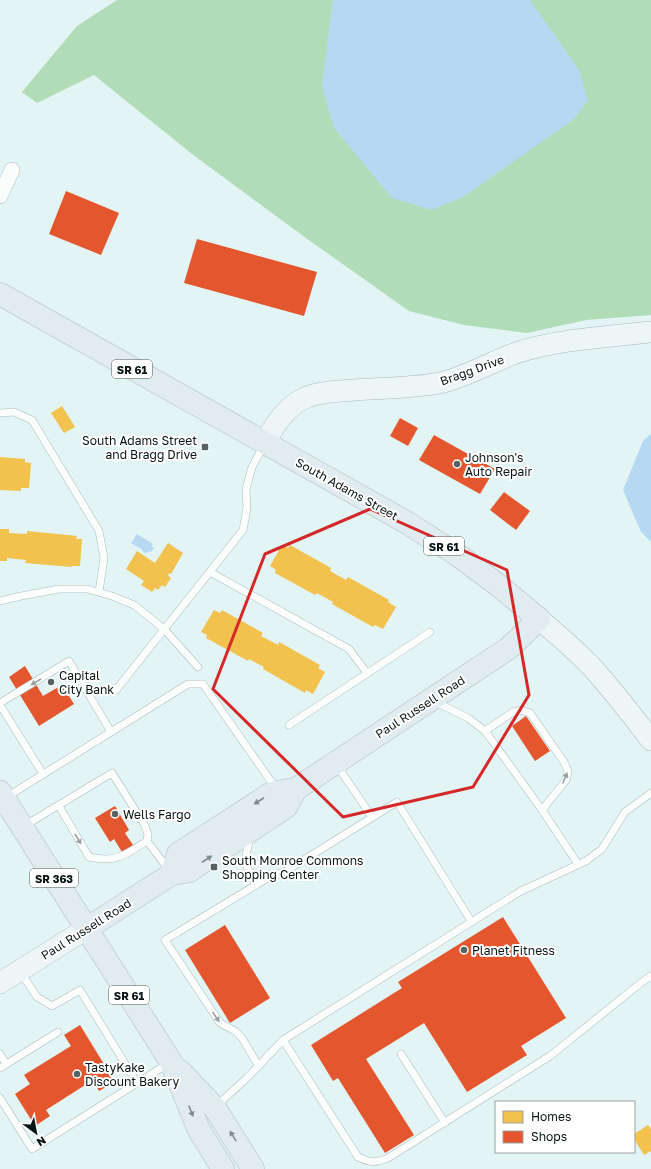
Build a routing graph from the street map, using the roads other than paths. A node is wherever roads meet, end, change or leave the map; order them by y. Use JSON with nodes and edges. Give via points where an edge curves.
{"nodes":[{"id":1,"x":12,"y":170,"type":"dead end"},
{"id":2,"x":0,"y":196,"type":"edge"},
{"id":3,"x":0,"y":294,"type":"edge"},
{"id":4,"x":651,"y":332,"type":"edge"},
{"id":5,"x":0,"y":413,"type":"edge"},
{"id":6,"x":264,"y":443,"type":"junction"},
{"id":7,"x":210,"y":572,"type":"junction"},
{"id":8,"x":99,"y":592,"type":"junction"},
{"id":9,"x":0,"y":601,"type":"edge"},
{"id":10,"x":540,"y":619,"type":"junction"},
{"id":11,"x":164,"y":629,"type":"junction"},
{"id":12,"x":430,"y":632,"type":"dead end"},
{"id":13,"x":198,"y":667,"type":"dead end"},
{"id":14,"x":367,"y":674,"type":"junction"},
{"id":15,"x":116,"y":690,"type":"dead end"},
{"id":16,"x":431,"y":699,"type":"junction"},
{"id":17,"x":0,"y":704,"type":"edge"},
{"id":18,"x":289,"y":725,"type":"dead end"},
{"id":19,"x":485,"y":731,"type":"junction"},
{"id":20,"x":111,"y":732,"type":"junction"},
{"id":21,"x":651,"y":740,"type":"edge"},
{"id":22,"x":335,"y":762,"type":"junction"},
{"id":23,"x":43,"y":774,"type":"junction"},
{"id":24,"x":287,"y":790,"type":"junction"},
{"id":25,"x":651,"y":793,"type":"edge"},
{"id":26,"x":2,"y":795,"type":"edge"},
{"id":27,"x":58,"y":806,"type":"junction"},
{"id":28,"x":542,"y":810,"type":"junction"},
{"id":29,"x":372,"y":818,"type":"junction"},
{"id":30,"x":22,"y":827,"type":"junction"},
{"id":31,"x":251,"y":830,"type":"junction"},
{"id":32,"x":147,"y":842,"type":"junction"},
{"id":33,"x":578,"y":864,"type":"junction"},
{"id":34,"x":172,"y":874,"type":"junction"},
{"id":35,"x":256,"y":885,"type":"junction"},
{"id":36,"x":471,"y":922,"type":"junction"},
{"id":37,"x":86,"y":929,"type":"junction"},
{"id":38,"x":20,"y":970,"type":"junction"},
{"id":39,"x":651,"y":976,"type":"edge"},
{"id":40,"x":0,"y":983,"type":"edge"},
{"id":41,"x":58,"y":1032,"type":"dead end"},
{"id":42,"x":282,"y":1040,"type":"junction"},
{"id":43,"x":0,"y":1054,"type":"edge"},
{"id":44,"x":401,"y":1054,"type":"dead end"},
{"id":45,"x":171,"y":1062,"type":"junction"},
{"id":46,"x":3,"y":1066,"type":"edge"},
{"id":47,"x":258,"y":1066,"type":"junction"},
{"id":48,"x":137,"y":1083,"type":"junction"},
{"id":49,"x":0,"y":1098,"type":"edge"},
{"id":50,"x":215,"y":1108,"type":"junction"},
{"id":51,"x":445,"y":1122,"type":"junction"},
{"id":52,"x":218,"y":1166,"type":"edge"},
{"id":53,"x":253,"y":1169,"type":"edge"}],
"edges":[{"from":1,"to":2,"type":"street"},
{"from":3,"to":6,"type":"main road","name":"South Adams Street","number":"SR 61"},
{"from":4,"to":6,"type":"street","name":"Bragg Drive","via":[[539,347],[442,382],[420,386],[329,392],[306,397],[286,411]]},
{"from":5,"to":8,"type":"lane","via":[[14,412],[32,420],[100,531],[104,558]]},
{"from":6,"to":7,"type":"lane","via":[[252,467],[246,489],[248,508],[243,530]]},
{"from":6,"to":10,"type":"main road","name":"South Adams Street","number":"SR 61","via":[[446,547]]},
{"from":7,"to":11,"type":"lane"},
{"from":7,"to":14,"type":"lane","via":[[349,649]]},
{"from":8,"to":9,"type":"lane","via":[[87,589],[59,590]]},
{"from":8,"to":11,"type":"lane","via":[[134,605]]},
{"from":10,"to":16,"type":"main road","name":"Paul Russell Road","via":[[509,648]]},
{"from":10,"to":21,"type":"street","name":"South Adams Street","via":[[590,666]]},
{"from":11,"to":13,"type":"lane"},
{"from":11,"to":15,"type":"lane"},
{"from":12,"to":14,"type":"lane"},
{"from":14,"to":18,"type":"lane"},
{"from":16,"to":19,"type":"lane","via":[[468,718]]},
{"from":16,"to":22,"type":"main road","name":"Paul Russell Road"},
{"from":20,"to":17,"type":"lane","one_way":true,"via":[[69,661]]},
{"from":17,"to":23,"type":"lane"},
{"from":19,"to":28,"type":"lane"},
{"from":28,"to":19,"type":"lane","one_way":true,"via":[[566,780],[568,771],[530,713],[522,710],[513,712]]},
{"from":20,"to":23,"type":"lane"},
{"from":20,"to":24,"type":"lane","via":[[188,684],[203,684]]},
{"from":22,"to":24,"type":"main road","name":"Paul Russell Road"},
{"from":22,"to":29,"type":"lane"},
{"from":23,"to":26,"type":"lane"},
{"from":24,"to":31,"type":"main road","name":"Paul Russell Road","via":[[286,807]]},
{"from":24,"to":34,"type":"main road","name":"Paul Russell Road","one_way":true,"via":[[272,792],[178,854]]},
{"from":25,"to":33,"type":"lane","via":[[625,812],[602,849]]},
{"from":26,"to":30,"type":"main road","number":"SR 363"},
{"from":27,"to":30,"type":"lane"},
{"from":27,"to":32,"type":"lane","one_way":true,"via":[[89,857],[102,860],[125,855]]},
{"from":27,"to":32,"type":"lane","via":[[112,773],[144,824],[148,834]]},
{"from":28,"to":33,"type":"lane"},
{"from":29,"to":35,"type":"lane","via":[[286,870]]},
{"from":29,"to":36,"type":"lane","via":[[397,802]]},
{"from":30,"to":37,"type":"main road","number":"SR 363"},
{"from":34,"to":31,"type":"main road","name":"Paul Russell Road","one_way":true,"via":[[190,871]]},
{"from":31,"to":35,"type":"lane","via":[[246,855],[247,867]]},
{"from":32,"to":34,"type":"lane"},
{"from":33,"to":36,"type":"lane","via":[[521,891]]},
{"from":34,"to":37,"type":"main road","name":"Paul Russell Road"},
{"from":35,"to":47,"type":"lane","one_way":true,"via":[[165,940],[220,1023],[235,1030]]},
{"from":36,"to":42,"type":"lane"},
{"from":37,"to":38,"type":"street","name":"Paul Russell Road"},
{"from":37,"to":45,"type":"main road","number":"SR 61"},
{"from":38,"to":40,"type":"street","name":"Paul Russell Road"},
{"from":38,"to":48,"type":"lane","via":[[37,997],[52,1006],[80,990]]},
{"from":39,"to":51,"type":"lane","via":[[550,1056]]},
{"from":41,"to":46,"type":"lane"},
{"from":42,"to":47,"type":"lane"},
{"from":42,"to":51,"type":"lane","via":[[358,1157],[376,1163]]},
{"from":43,"to":46,"type":"lane"},
{"from":44,"to":51,"type":"lane"},
{"from":45,"to":48,"type":"lane"},
{"from":45,"to":50,"type":"main road","number":"SR 61"},
{"from":45,"to":52,"type":"main road","number":"SR 61","one_way":true,"via":[[199,1130]]},
{"from":47,"to":50,"type":"lane"},
{"from":48,"to":49,"type":"lane","via":[[32,1149]]},
{"from":53,"to":50,"type":"main road","number":"SR 61","one_way":true},
{"from":52,"to":53,"type":"main road","via":[[233,1160]]}]}
